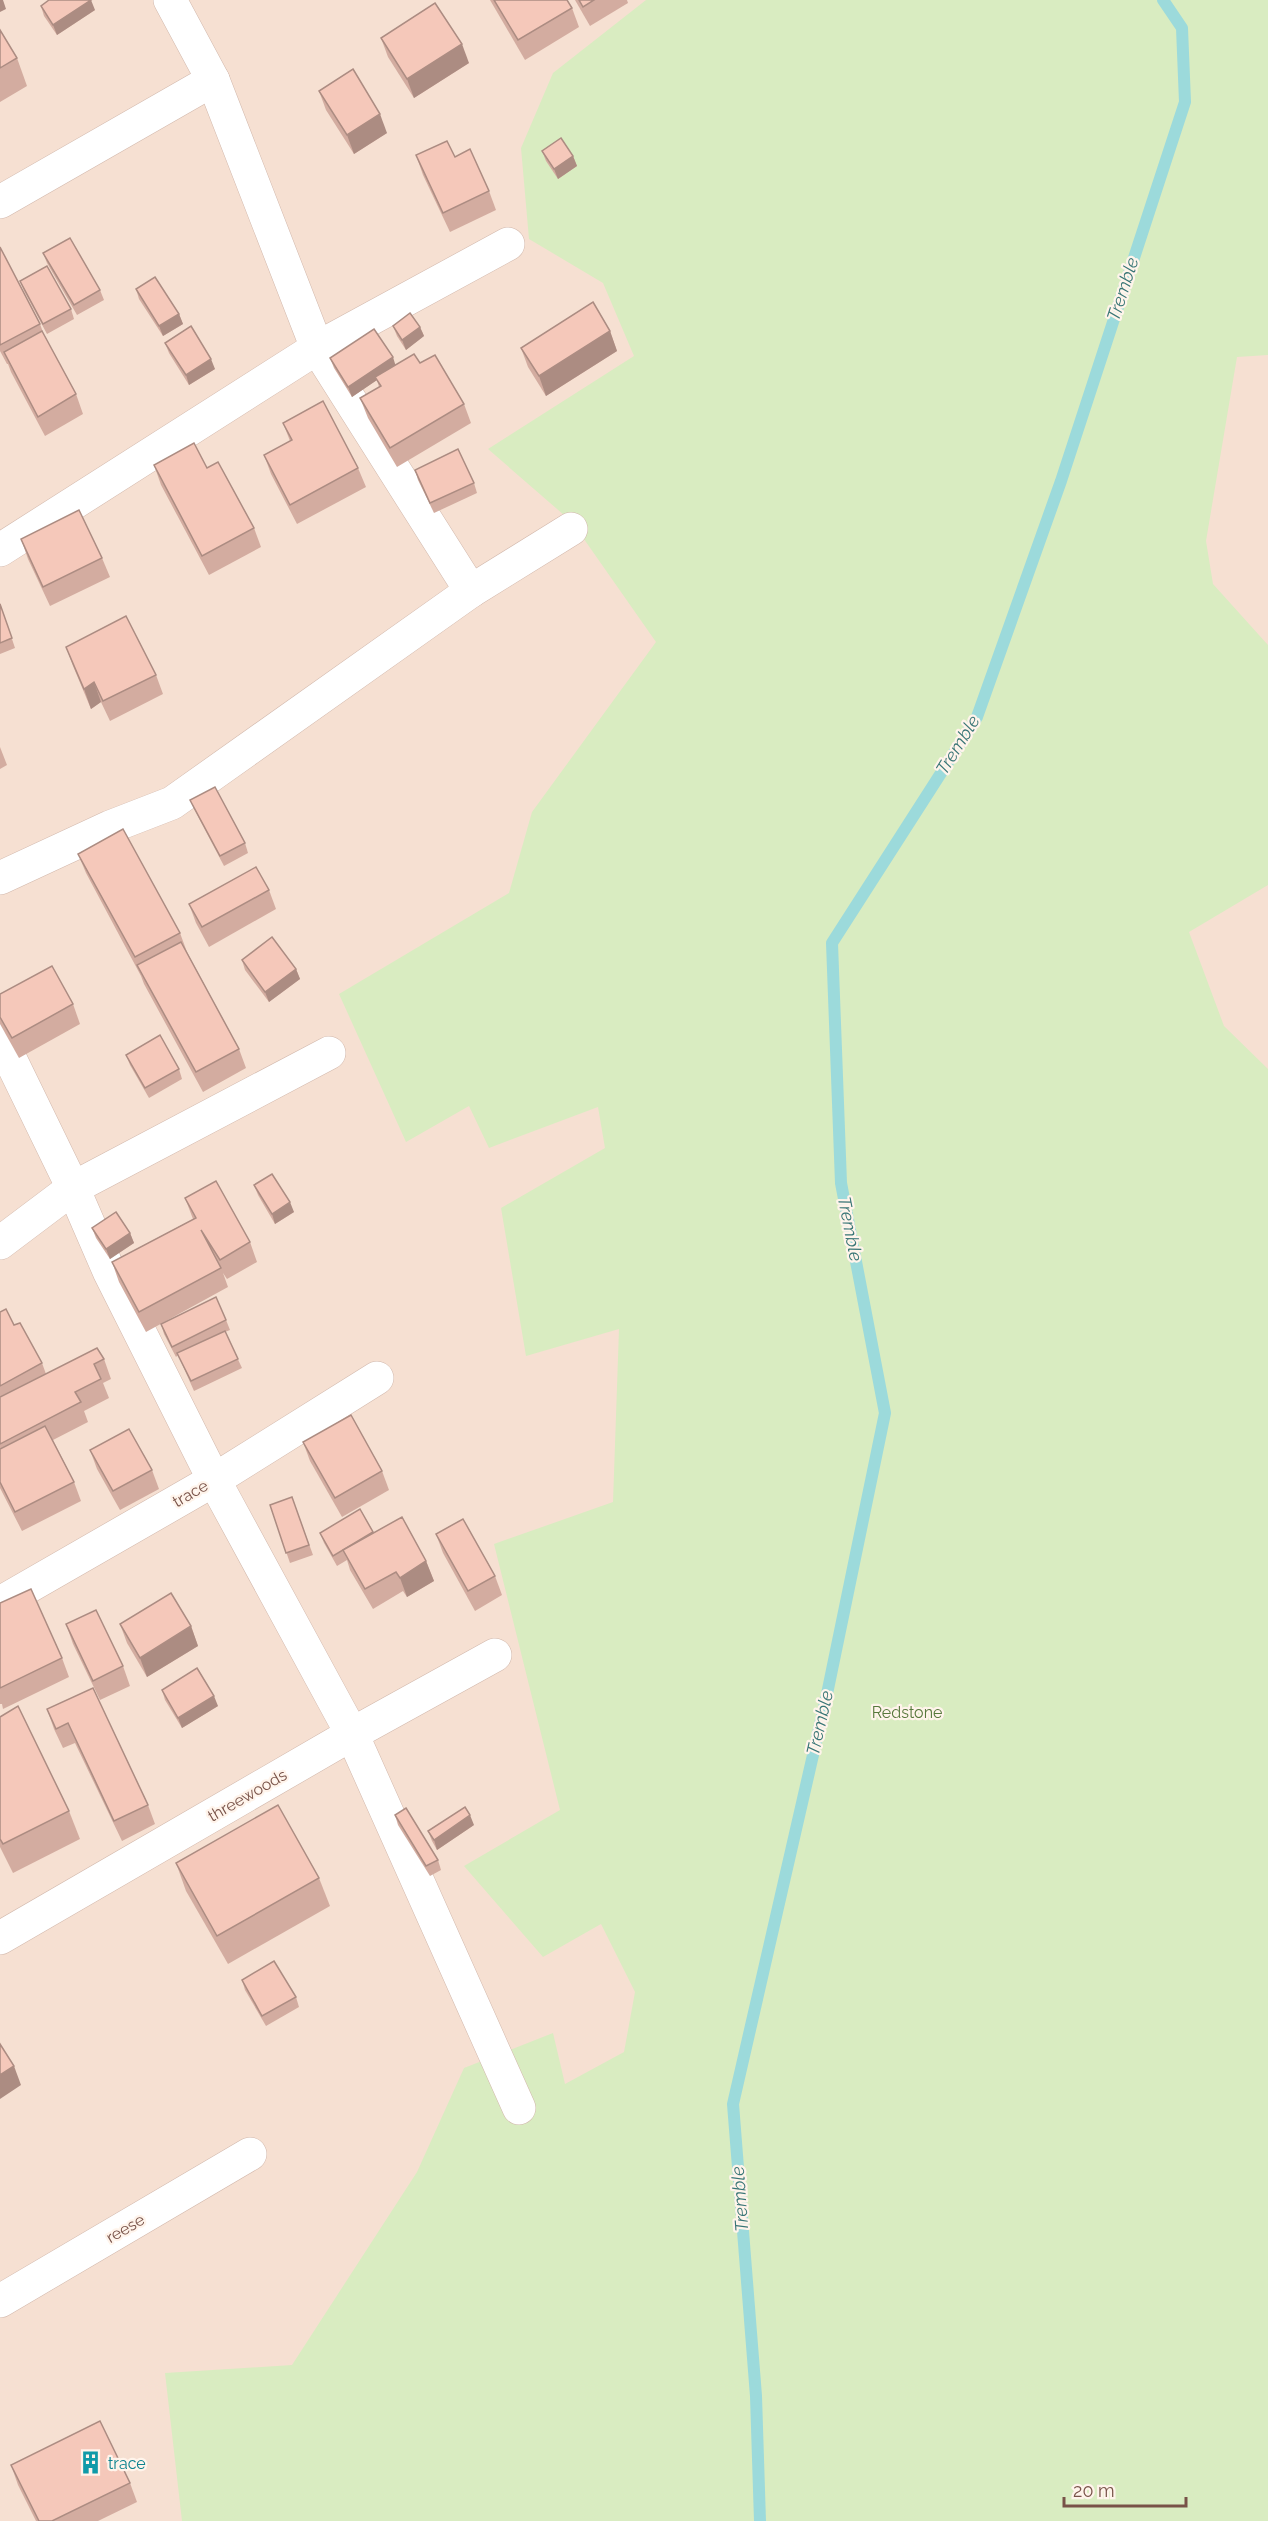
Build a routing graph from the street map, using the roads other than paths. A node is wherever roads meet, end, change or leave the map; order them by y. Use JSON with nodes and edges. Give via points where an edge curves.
{"nodes":[{"id":1,"x":170,"y":0,"type":"edge"},
{"id":2,"x":213,"y":80,"type":"junction"},
{"id":3,"x":0,"y":202,"type":"edge"},
{"id":4,"x":508,"y":244,"type":"dead end"},
{"id":5,"x":317,"y":348,"type":"junction"},
{"id":6,"x":571,"y":529,"type":"dead end"},
{"id":7,"x":0,"y":550,"type":"edge"},
{"id":8,"x":471,"y":591,"type":"junction"},
{"id":9,"x":0,"y":878,"type":"edge"},
{"id":10,"x":0,"y":1038,"type":"edge"},
{"id":11,"x":329,"y":1053,"type":"dead end"},
{"id":12,"x":73,"y":1188,"type":"junction"},
{"id":13,"x":0,"y":1243,"type":"edge"},
{"id":14,"x":377,"y":1378,"type":"dead end"},
{"id":15,"x":213,"y":1480,"type":"junction"},
{"id":16,"x":0,"y":1603,"type":"edge"},
{"id":17,"x":495,"y":1655,"type":"dead end"},
{"id":18,"x":352,"y":1734,"type":"junction"},
{"id":19,"x":0,"y":1938,"type":"edge"},
{"id":20,"x":519,"y":2108,"type":"dead end"},
{"id":21,"x":250,"y":2154,"type":"dead end"},
{"id":22,"x":0,"y":2301,"type":"edge"}],
"edges":[{"from":1,"to":2,"type":"street"},
{"from":2,"to":3,"type":"street"},
{"from":2,"to":5,"type":"street"},
{"from":4,"to":5,"type":"street"},
{"from":5,"to":7,"type":"street"},
{"from":5,"to":8,"type":"street"},
{"from":6,"to":8,"type":"street"},
{"from":8,"to":9,"type":"street","via":[[172,803]]},
{"from":10,"to":12,"type":"street"},
{"from":11,"to":12,"type":"street"},
{"from":12,"to":13,"type":"street"},
{"from":12,"to":15,"type":"street","via":[[109,1271]]},
{"from":14,"to":15,"type":"street","name":"trace"},
{"from":15,"to":16,"type":"street","name":"trace"},
{"from":15,"to":18,"type":"street"},
{"from":17,"to":18,"type":"street","name":"threewoods"},
{"from":18,"to":19,"type":"street","name":"threewoods"},
{"from":18,"to":20,"type":"street"},
{"from":21,"to":22,"type":"street","name":"reese"}]}
